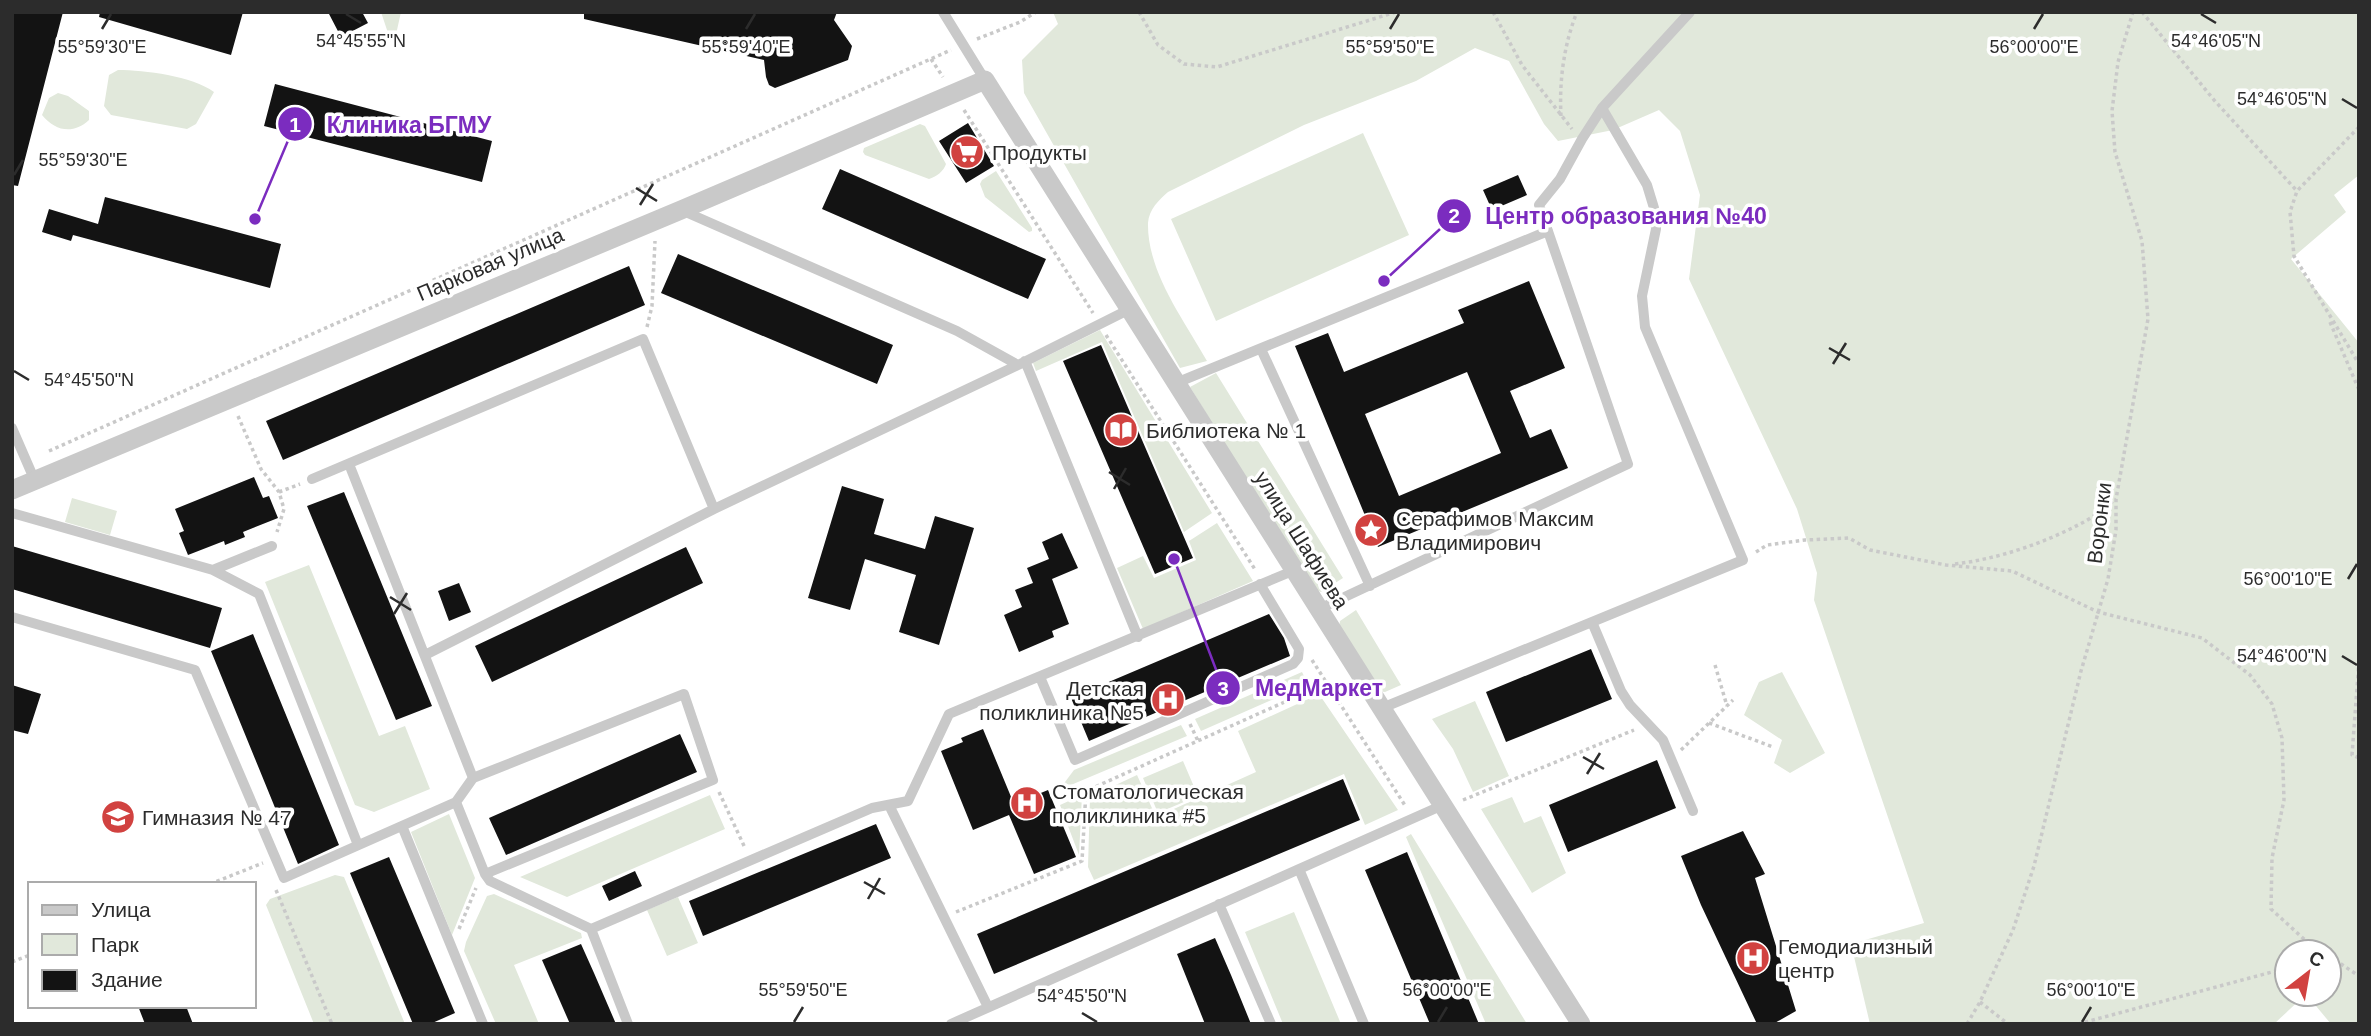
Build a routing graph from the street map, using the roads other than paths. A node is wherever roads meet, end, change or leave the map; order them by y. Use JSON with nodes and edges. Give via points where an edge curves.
{"nodes":[{"id":1,"x":943,"y":12,"type":"edge"},
{"id":2,"x":1690,"y":12,"type":"edge"},
{"id":3,"x":985,"y":80,"type":"junction"},
{"id":4,"x":1602,"y":108,"type":"junction"},
{"id":5,"x":681,"y":210,"type":"junction"},
{"id":6,"x":1548,"y":231,"type":"junction"},
{"id":7,"x":1130,"y":309,"type":"junction"},
{"id":8,"x":1261,"y":349,"type":"junction"},
{"id":9,"x":1021,"y":363,"type":"junction"},
{"id":10,"x":1176,"y":383,"type":"junction"},
{"id":11,"x":12,"y":428,"type":"edge"},
{"id":12,"x":349,"y":464,"type":"junction"},
{"id":13,"x":312,"y":480,"type":"road end"},
{"id":14,"x":35,"y":481,"type":"junction"},
{"id":15,"x":12,"y":490,"type":"edge"},
{"id":16,"x":714,"y":509,"type":"junction"},
{"id":17,"x":12,"y":513,"type":"edge"},
{"id":18,"x":272,"y":546,"type":"road end"},
{"id":19,"x":213,"y":570,"type":"junction"},
{"id":20,"x":1295,"y":570,"type":"junction"},
{"id":21,"x":1262,"y":583,"type":"junction"},
{"id":22,"x":1370,"y":586,"type":"junction"},
{"id":23,"x":1319,"y":609,"type":"junction"},
{"id":24,"x":12,"y":617,"type":"edge"},
{"id":25,"x":1592,"y":622,"type":"junction"},
{"id":26,"x":1138,"y":637,"type":"junction"},
{"id":27,"x":425,"y":655,"type":"junction"},
{"id":28,"x":1040,"y":677,"type":"junction"},
{"id":29,"x":1382,"y":708,"type":"junction"},
{"id":30,"x":472,"y":778,"type":"junction"},
{"id":31,"x":456,"y":802,"type":"junction"},
{"id":32,"x":889,"y":805,"type":"junction"},
{"id":33,"x":1444,"y":806,"type":"junction"},
{"id":34,"x":1693,"y":811,"type":"dead end"},
{"id":35,"x":402,"y":826,"type":"junction"},
{"id":36,"x":358,"y":845,"type":"junction"},
{"id":37,"x":1299,"y":869,"type":"junction"},
{"id":38,"x":484,"y":872,"type":"junction"},
{"id":39,"x":1219,"y":904,"type":"junction"},
{"id":40,"x":590,"y":929,"type":"junction"},
{"id":41,"x":988,"y":1007,"type":"junction"},
{"id":42,"x":483,"y":1024,"type":"edge"},
{"id":43,"x":628,"y":1024,"type":"edge"},
{"id":44,"x":951,"y":1024,"type":"edge"},
{"id":45,"x":1271,"y":1024,"type":"edge"},
{"id":46,"x":1364,"y":1024,"type":"edge"},
{"id":47,"x":1581,"y":1024,"type":"edge"}],
"edges":[{"from":1,"to":3,"type":"lane"},
{"from":2,"to":4,"type":"lane"},
{"from":3,"to":5,"type":"street","name":"Парковая улица"},
{"from":3,"to":7,"type":"street","name":"улица Шафиева"},
{"from":4,"to":6,"type":"lane","via":[[1539,205]]},
{"from":4,"to":25,"type":"lane","via":[[1647,185],[1654,208],[1656,229],[1642,296],[1644,327],[1743,560]]},
{"from":5,"to":9,"type":"lane"},
{"from":5,"to":14,"type":"street","name":"Парковая улица"},
{"from":6,"to":8,"type":"lane"},
{"from":6,"to":22,"type":"lane","via":[[1629,464]]},
{"from":7,"to":9,"type":"lane"},
{"from":7,"to":10,"type":"street","name":"улица Шафиева"},
{"from":8,"to":10,"type":"lane"},
{"from":8,"to":22,"type":"lane"},
{"from":9,"to":16,"type":"lane"},
{"from":9,"to":26,"type":"lane"},
{"from":10,"to":20,"type":"street","name":"улица Шафиева"},
{"from":11,"to":14,"type":"lane"},
{"from":12,"to":13,"type":"lane"},
{"from":12,"to":16,"type":"lane","via":[[643,340]]},
{"from":12,"to":27,"type":"lane"},
{"from":14,"to":15,"type":"street","name":"Парковая улица"},
{"from":16,"to":27,"type":"lane"},
{"from":17,"to":19,"type":"lane"},
{"from":18,"to":19,"type":"lane"},
{"from":19,"to":36,"type":"lane","via":[[259,594]]},
{"from":20,"to":21,"type":"lane"},
{"from":20,"to":23,"type":"street","name":"улица Шафиева"},
{"from":21,"to":26,"type":"lane"},
{"from":21,"to":28,"type":"lane","via":[[1299,649],[1293,664],[1076,760]]},
{"from":22,"to":23,"type":"lane"},
{"from":23,"to":29,"type":"street","name":"улица Шафиева"},
{"from":24,"to":36,"type":"lane","via":[[195,670],[284,878]]},
{"from":25,"to":29,"type":"lane"},
{"from":25,"to":34,"type":"lane","via":[[1621,691],[1663,740]]},
{"from":26,"to":28,"type":"lane"},
{"from":27,"to":30,"type":"lane"},
{"from":28,"to":32,"type":"lane","via":[[948,714],[908,802]]},
{"from":29,"to":33,"type":"street","name":"улица Шафиева"},
{"from":30,"to":31,"type":"lane"},
{"from":30,"to":38,"type":"lane","via":[[684,694],[713,780]]},
{"from":31,"to":35,"type":"lane"},
{"from":31,"to":38,"type":"lane"},
{"from":32,"to":40,"type":"lane","via":[[872,808]]},
{"from":32,"to":41,"type":"lane"},
{"from":33,"to":37,"type":"lane"},
{"from":33,"to":47,"type":"street","name":"улица Шафиева"},
{"from":35,"to":36,"type":"lane"},
{"from":35,"to":42,"type":"lane"},
{"from":37,"to":39,"type":"lane"},
{"from":37,"to":46,"type":"lane"},
{"from":38,"to":40,"type":"lane","via":[[490,881]]},
{"from":39,"to":41,"type":"lane"},
{"from":39,"to":45,"type":"lane"},
{"from":40,"to":43,"type":"lane"},
{"from":41,"to":44,"type":"lane"}]}
